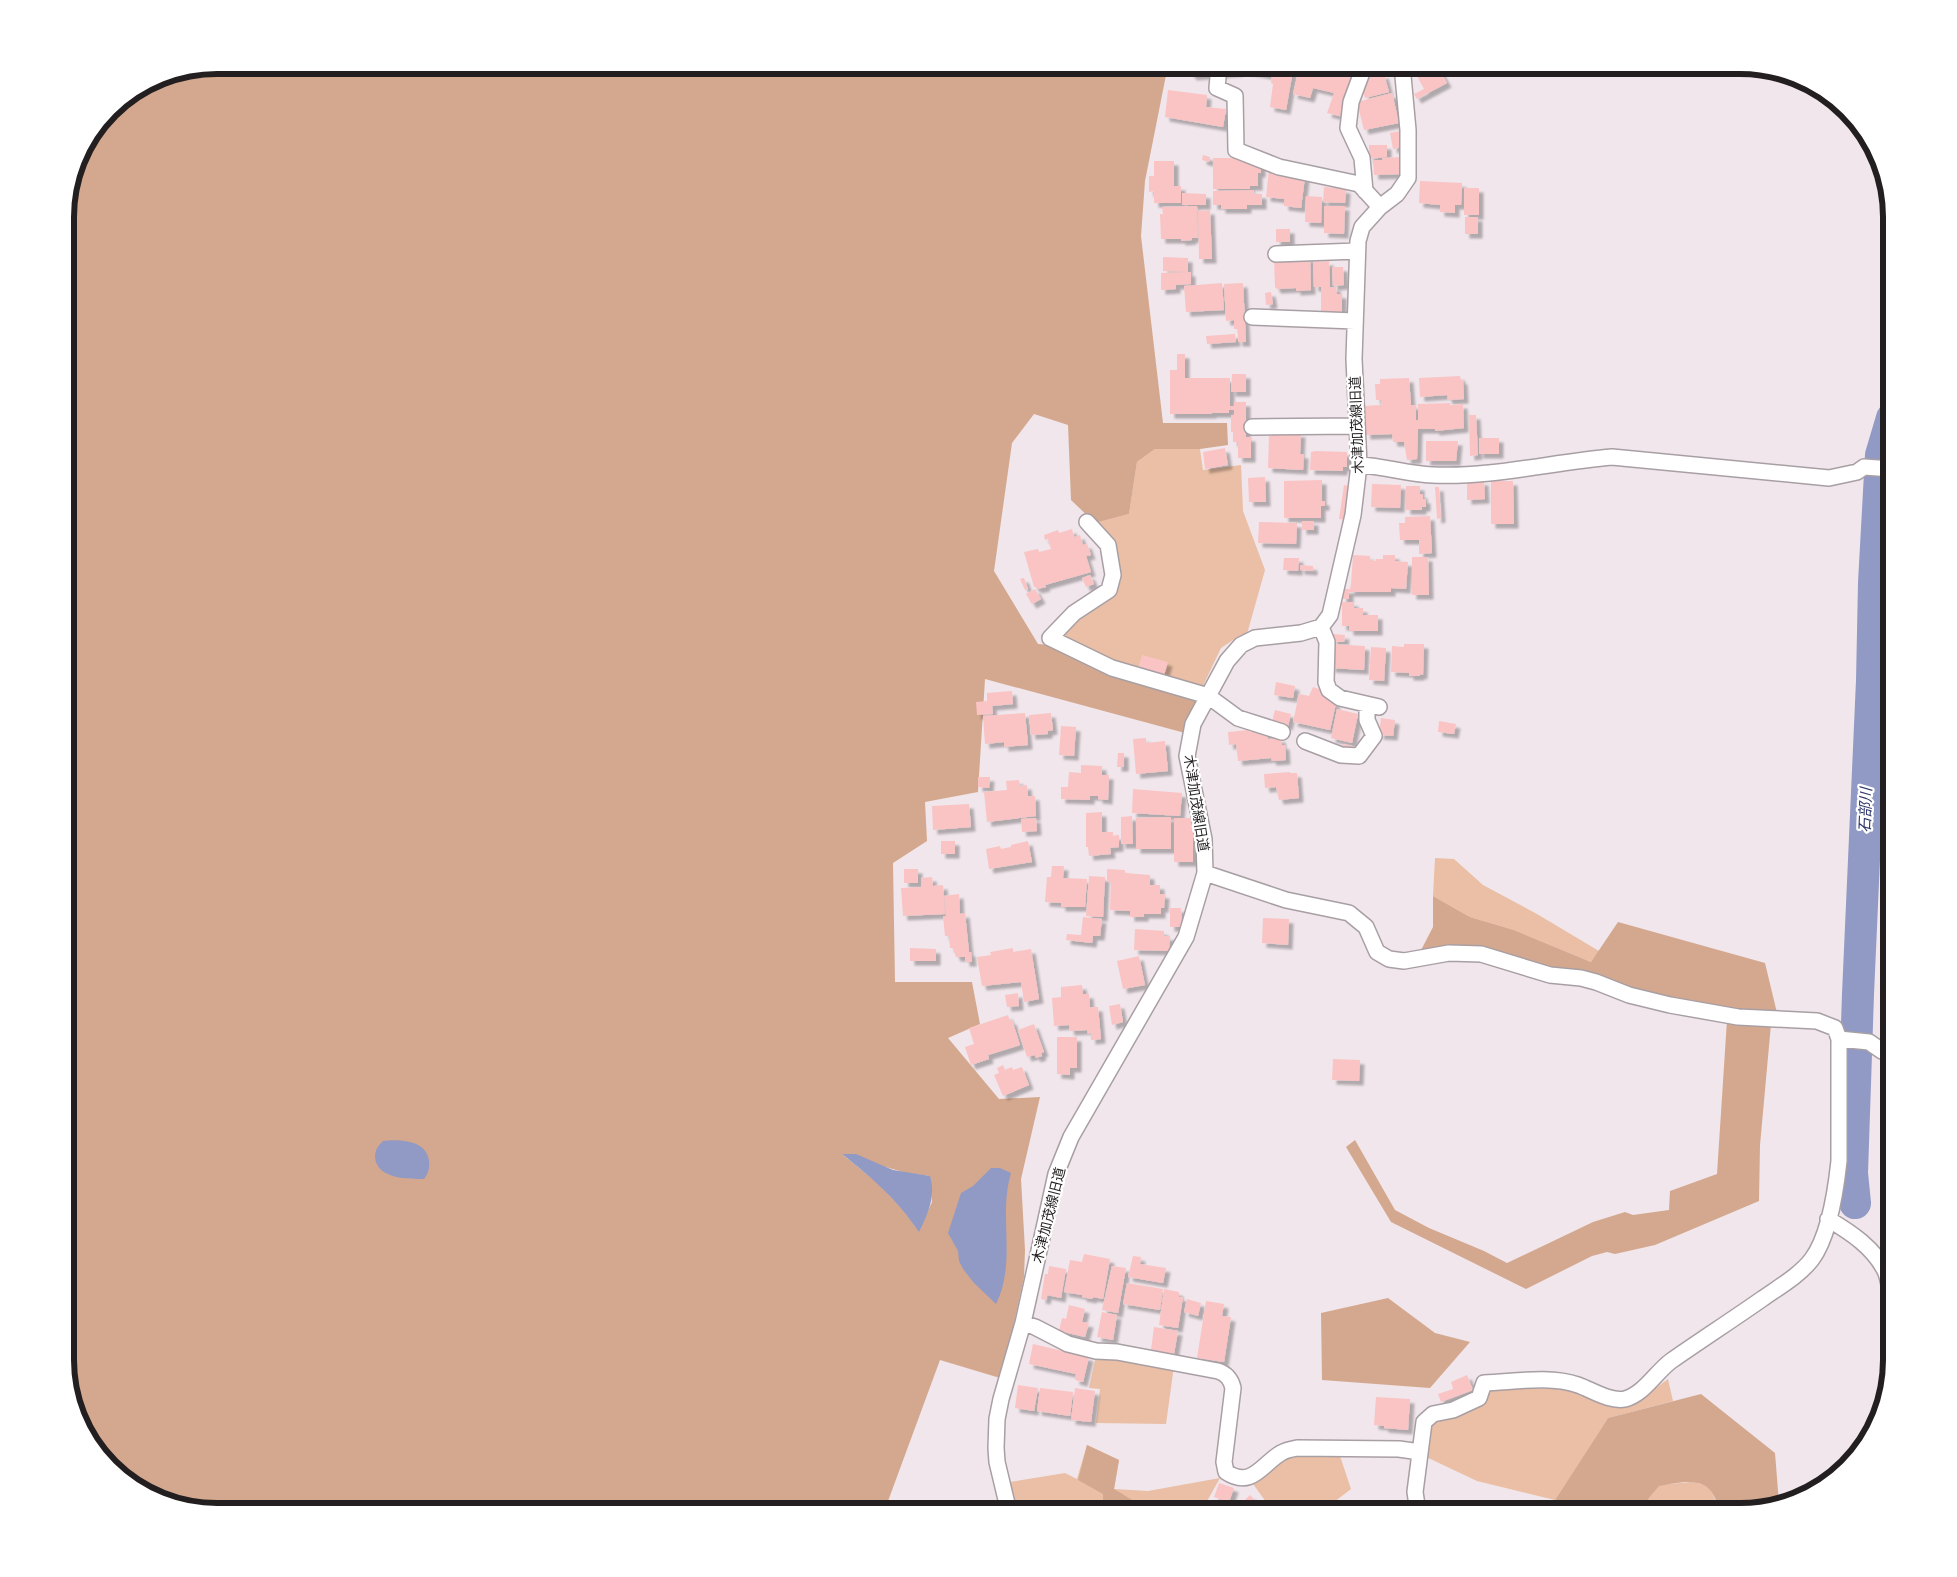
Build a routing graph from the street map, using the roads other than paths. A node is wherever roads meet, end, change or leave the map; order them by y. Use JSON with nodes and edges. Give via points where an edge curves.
{"nodes":[{"id":1,"x":1358,"y":74,"type":"edge"},
{"id":2,"x":1403,"y":74,"type":"edge"},
{"id":3,"x":1218,"y":77,"type":"dead end"},
{"id":4,"x":1365,"y":191,"type":"junction"},
{"id":5,"x":1380,"y":207,"type":"junction"},
{"id":6,"x":1357,"y":251,"type":"junction"},
{"id":7,"x":1276,"y":254,"type":"dead end"},
{"id":8,"x":1252,"y":317,"type":"dead end"},
{"id":9,"x":1355,"y":321,"type":"junction"},
{"id":10,"x":1357,"y":426,"type":"junction"},
{"id":11,"x":1252,"y":427,"type":"dead end"},
{"id":12,"x":1359,"y":465,"type":"junction"},
{"id":13,"x":1883,"y":468,"type":"edge"},
{"id":14,"x":1087,"y":522,"type":"dead end"},
{"id":15,"x":1321,"y":627,"type":"junction"},
{"id":16,"x":1208,"y":696,"type":"junction"},
{"id":17,"x":1282,"y":732,"type":"dead end"},
{"id":18,"x":1305,"y":742,"type":"dead end"},
{"id":19,"x":1206,"y":873,"type":"junction"},
{"id":20,"x":1843,"y":1040,"type":"junction"},
{"id":21,"x":1883,"y":1051,"type":"edge"},
{"id":22,"x":1828,"y":1220,"type":"junction"},
{"id":23,"x":1883,"y":1268,"type":"edge"},
{"id":24,"x":1023,"y":1323,"type":"junction"},
{"id":25,"x":1420,"y":1452,"type":"junction"},
{"id":26,"x":1007,"y":1503,"type":"edge"},
{"id":27,"x":1417,"y":1503,"type":"edge"}],
"edges":[{"from":1,"to":4,"type":"street","via":[[1348,128],[1362,158]]},
{"from":2,"to":5,"type":"street","name":"木津加茂線旧道","via":[[1408,178],[1397,194]]},
{"from":3,"to":4,"type":"street","via":[[1217,88],[1235,96],[1236,150],[1279,167],[1359,184]]},
{"from":4,"to":5,"type":"street"},
{"from":5,"to":6,"type":"street","name":"木津加茂線旧道","via":[[1362,227]]},
{"from":6,"to":7,"type":"street"},
{"from":6,"to":9,"type":"street","name":"木津加茂線旧道"},
{"from":8,"to":9,"type":"street"},
{"from":9,"to":10,"type":"street","name":"木津加茂線旧道"},
{"from":10,"to":11,"type":"street"},
{"from":10,"to":12,"type":"street","name":"木津加茂線旧道"},
{"from":12,"to":13,"type":"street","via":[[1432,475],[1498,472],[1612,457],[1829,478],[1857,472],[1864,466]]},
{"from":12,"to":15,"type":"street","name":"木津加茂線旧道","via":[[1353,515],[1338,582],[1330,616]]},
{"from":14,"to":16,"type":"street","via":[[1108,545],[1112,575],[1109,590],[1074,613],[1050,638],[1112,668]]},
{"from":15,"to":16,"type":"street","name":"木津加茂線旧道","via":[[1301,633],[1256,638],[1241,645],[1227,661]]},
{"from":15,"to":18,"type":"street","via":[[1328,642],[1326,682],[1329,690],[1340,698],[1373,706],[1367,720],[1374,736],[1360,756],[1341,755]]},
{"from":16,"to":17,"type":"street","via":[[1238,718]]},
{"from":16,"to":19,"type":"street","name":"木津加茂線旧道","via":[[1193,724],[1187,756],[1204,839]]},
{"from":19,"to":20,"type":"street","via":[[1286,900],[1349,914],[1366,927],[1377,952],[1389,959],[1404,961],[1449,953],[1480,954],[1670,1004],[1738,1017],[1817,1021],[1835,1028]]},
{"from":19,"to":24,"type":"street","name":"木津加茂線旧道","via":[[1186,937],[1071,1137],[1050,1197]]},
{"from":20,"to":21,"type":"street","via":[[1869,1042]]},
{"from":20,"to":22,"type":"street","via":[[1839,1161]]},
{"from":22,"to":23,"type":"street","via":[[1849,1231]]},
{"from":22,"to":25,"type":"street","via":[[1817,1251],[1803,1268],[1669,1363],[1630,1397],[1615,1399],[1552,1380],[1484,1383],[1478,1398],[1466,1406],[1433,1414],[1427,1419]]},
{"from":24,"to":25,"type":"street","via":[[1077,1346],[1218,1370],[1226,1375],[1233,1388],[1224,1462],[1226,1472],[1236,1477],[1252,1476],[1282,1452],[1297,1448]]},
{"from":24,"to":26,"type":"street","name":"木津加茂線旧道","via":[[997,1419],[997,1462]]},
{"from":25,"to":27,"type":"street"}]}
